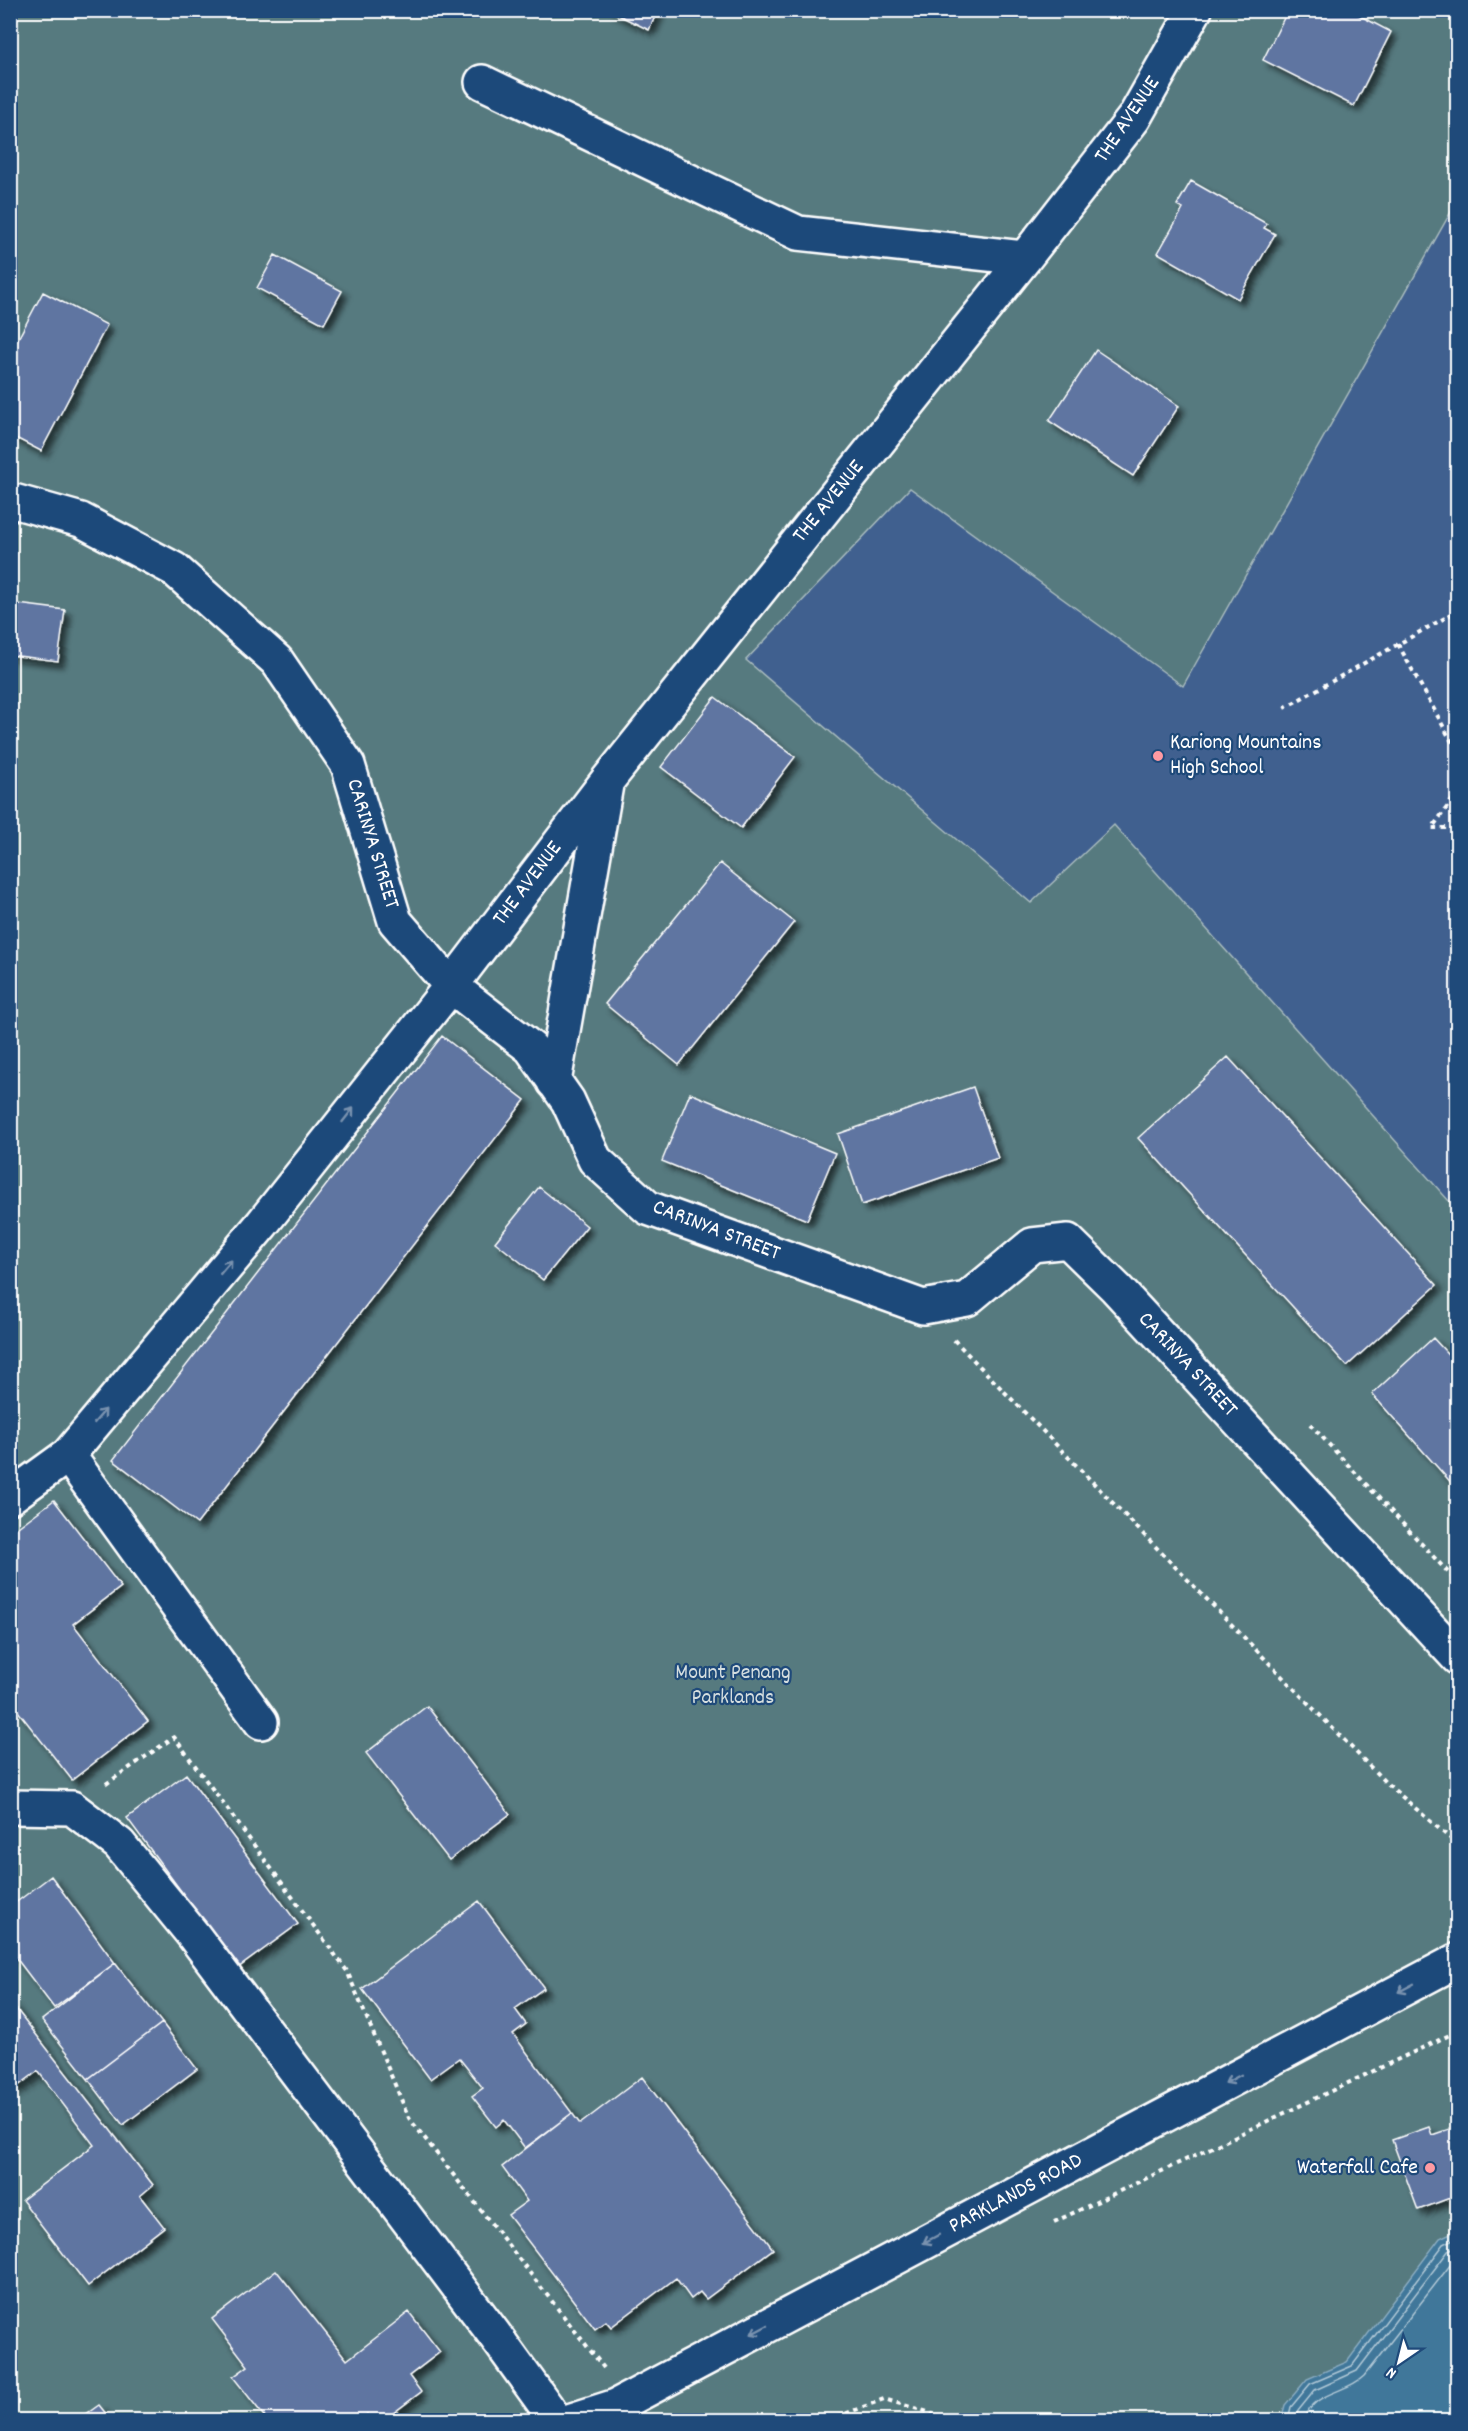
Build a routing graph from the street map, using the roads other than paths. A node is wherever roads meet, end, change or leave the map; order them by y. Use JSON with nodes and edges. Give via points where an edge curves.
{"nodes":[{"id":1,"x":1195,"y":10,"type":"edge"},
{"id":2,"x":482,"y":82,"type":"dead end"},
{"id":3,"x":1025,"y":258,"type":"junction"},
{"id":4,"x":10,"y":500,"type":"edge"},
{"id":5,"x":607,"y":781,"type":"junction"},
{"id":6,"x":451,"y":986,"type":"junction"},
{"id":7,"x":554,"y":1082,"type":"junction"},
{"id":8,"x":68,"y":1455,"type":"junction"},
{"id":9,"x":10,"y":1497,"type":"edge"},
{"id":10,"x":1458,"y":1658,"type":"edge"},
{"id":11,"x":261,"y":1722,"type":"dead end"},
{"id":12,"x":10,"y":1807,"type":"edge"},
{"id":13,"x":1458,"y":1960,"type":"edge"},
{"id":14,"x":556,"y":2421,"type":"edge"},
{"id":15,"x":572,"y":2421,"type":"edge"}],
"edges":[{"from":1,"to":3,"type":"street","name":"THE AVENUE","via":[[1134,118]]},
{"from":2,"to":3,"type":"street","via":[[798,233]]},
{"from":3,"to":5,"type":"street","name":"THE AVENUE"},
{"from":4,"to":6,"type":"street","name":"CARINYA STREET","via":[[81,519],[174,569],[277,661],[348,765],[395,921]]},
{"from":5,"to":6,"type":"street","name":"THE AVENUE"},
{"from":5,"to":7,"type":"street"},
{"from":6,"to":7,"type":"street","name":"CARINYA STREET","via":[[531,1048]]},
{"from":8,"to":6,"type":"street","name":"THE AVENUE","one_way":true,"via":[[262,1224]]},
{"from":7,"to":10,"type":"street","name":"CARINYA STREET","via":[[568,1101],[595,1160],[648,1208],[922,1307],[967,1299],[1032,1245],[1068,1241]]},
{"from":8,"to":9,"type":"street","name":"THE AVENUE"},
{"from":8,"to":11,"type":"street"},
{"from":12,"to":14,"type":"street","via":[[72,1808],[120,1844],[194,1936]]},
{"from":13,"to":15,"type":"street","name":"PARKLANDS ROAD","one_way":true,"via":[[628,2400]]}]}
